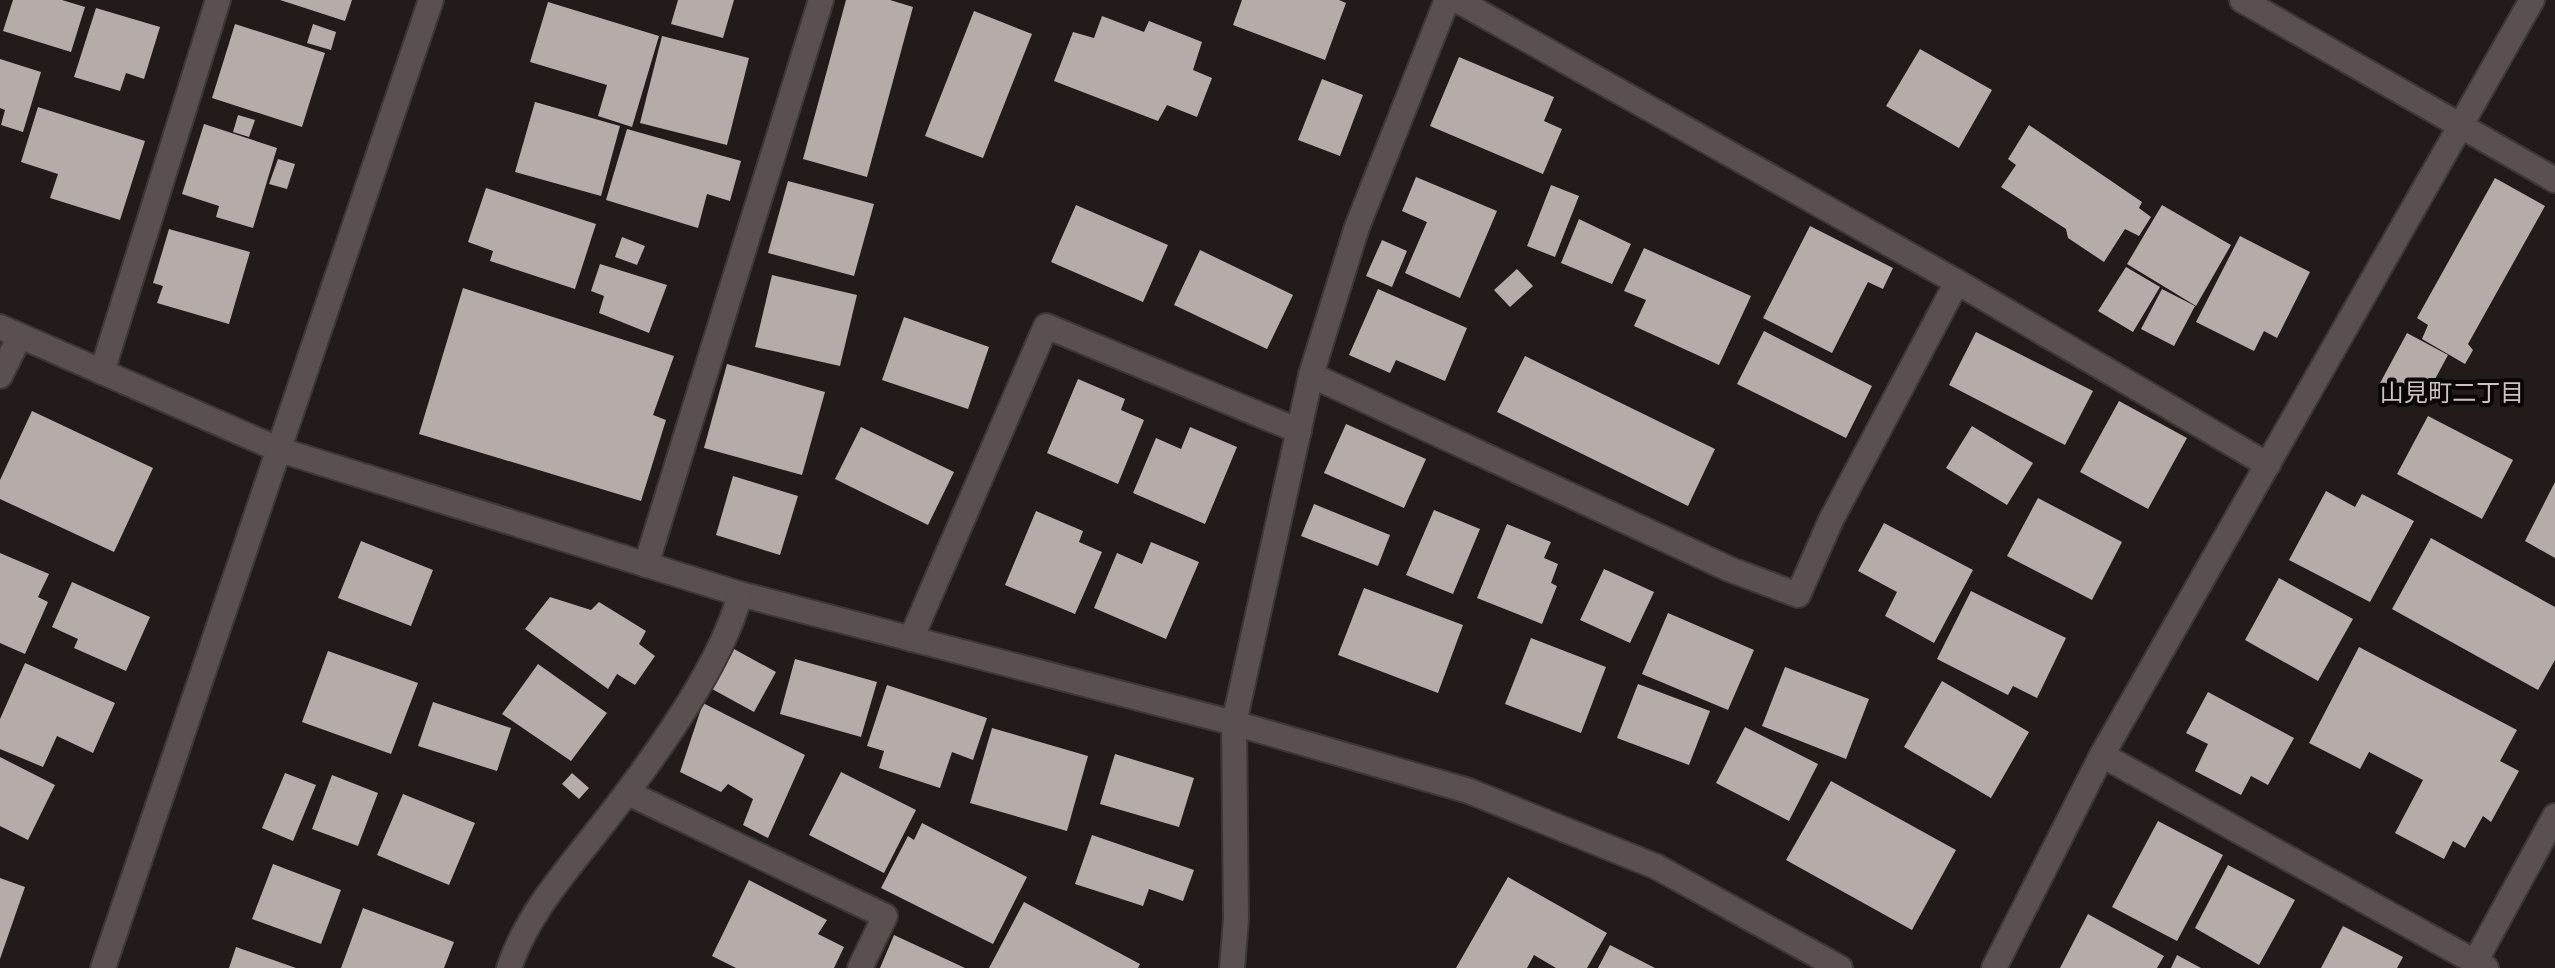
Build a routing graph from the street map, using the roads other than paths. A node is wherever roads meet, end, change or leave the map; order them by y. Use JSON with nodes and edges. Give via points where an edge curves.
{"nodes":[{"id":1,"x":218,"y":0,"type":"edge"},
{"id":2,"x":431,"y":0,"type":"edge"},
{"id":3,"x":821,"y":0,"type":"edge"},
{"id":4,"x":1447,"y":0,"type":"edge"},
{"id":5,"x":1457,"y":0,"type":"edge"},
{"id":6,"x":2242,"y":0,"type":"edge"},
{"id":7,"x":2532,"y":0,"type":"edge"},
{"id":8,"x":2460,"y":127,"type":"junction"},
{"id":9,"x":2555,"y":180,"type":"edge"},
{"id":10,"x":1957,"y":282,"type":"junction"},
{"id":11,"x":10,"y":332,"type":"edge"},
{"id":12,"x":102,"y":372,"type":"junction"},
{"id":13,"x":1311,"y":375,"type":"junction"},
{"id":14,"x":0,"y":376,"type":"edge"},
{"id":15,"x":1299,"y":431,"type":"junction"},
{"id":16,"x":280,"y":450,"type":"junction"},
{"id":17,"x":2268,"y":465,"type":"junction"},
{"id":18,"x":646,"y":565,"type":"junction"},
{"id":19,"x":740,"y":594,"type":"junction"},
{"id":20,"x":911,"y":639,"type":"junction"},
{"id":21,"x":1234,"y":723,"type":"junction"},
{"id":22,"x":2102,"y":755,"type":"junction"},
{"id":23,"x":628,"y":793,"type":"junction"},
{"id":24,"x":2555,"y":816,"type":"edge"},
{"id":25,"x":2481,"y":965,"type":"edge"},
{"id":26,"x":103,"y":968,"type":"edge"},
{"id":27,"x":509,"y":968,"type":"edge"},
{"id":28,"x":860,"y":968,"type":"edge"},
{"id":29,"x":1232,"y":968,"type":"edge"},
{"id":30,"x":1840,"y":968,"type":"edge"},
{"id":31,"x":1994,"y":968,"type":"edge"}],
"edges":[{"from":1,"to":12,"type":"street"},
{"from":2,"to":16,"type":"street"},
{"from":3,"to":18,"type":"street"},
{"from":4,"to":13,"type":"street","via":[[1357,227]]},
{"from":5,"to":10,"type":"street"},
{"from":6,"to":8,"type":"street"},
{"from":7,"to":8,"type":"street"},
{"from":8,"to":9,"type":"street"},
{"from":8,"to":17,"type":"street"},
{"from":10,"to":13,"type":"street","via":[[1831,520],[1798,595],[1729,569]]},
{"from":10,"to":17,"type":"street"},
{"from":11,"to":12,"type":"street"},
{"from":11,"to":14,"type":"street"},
{"from":12,"to":16,"type":"street"},
{"from":13,"to":15,"type":"street"},
{"from":15,"to":20,"type":"street","via":[[1046,326]]},
{"from":15,"to":21,"type":"street"},
{"from":16,"to":18,"type":"street"},
{"from":16,"to":26,"type":"street"},
{"from":17,"to":22,"type":"street"},
{"from":18,"to":19,"type":"street"},
{"from":19,"to":20,"type":"street"},
{"from":19,"to":23,"type":"street","via":[[725,640]]},
{"from":20,"to":21,"type":"street"},
{"from":21,"to":29,"type":"street"},
{"from":21,"to":30,"type":"street","via":[[1469,791],[1657,867]]},
{"from":22,"to":25,"type":"street"},
{"from":22,"to":31,"type":"street"},
{"from":23,"to":27,"type":"street","via":[[547,895]]},
{"from":23,"to":28,"type":"street","via":[[885,916]]},
{"from":24,"to":25,"type":"street"}]}
